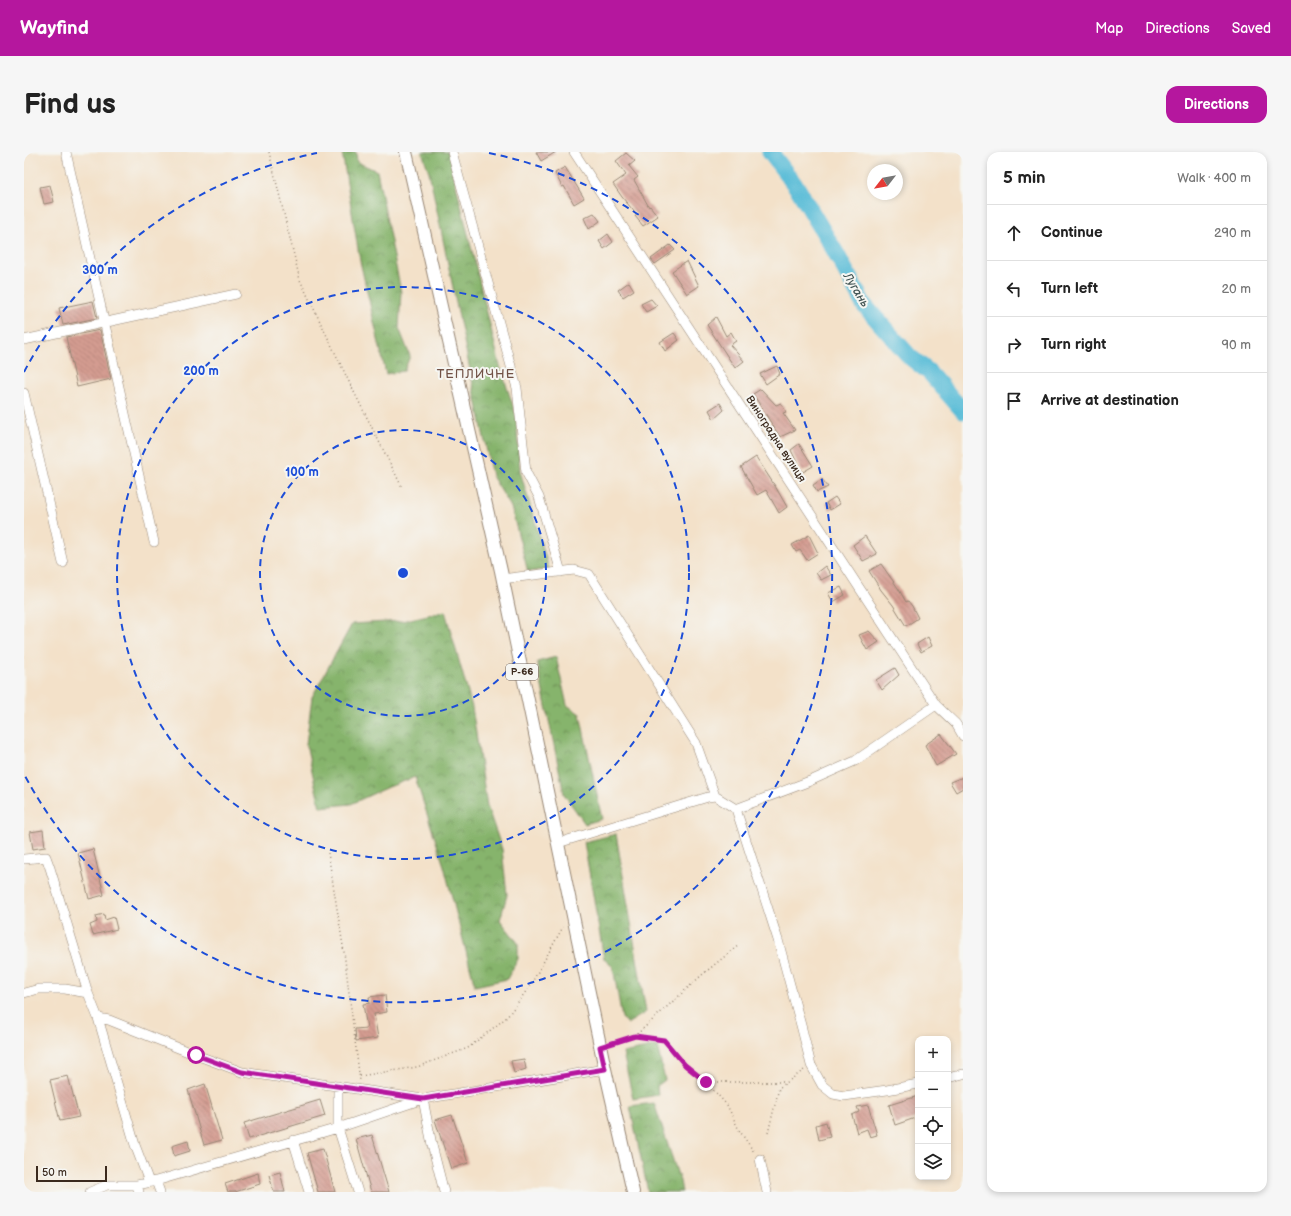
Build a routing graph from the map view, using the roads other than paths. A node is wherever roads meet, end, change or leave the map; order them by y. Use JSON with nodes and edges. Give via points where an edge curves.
{"nodes":[{"id":1,"x":66,"y":152,"type":"edge"},
{"id":2,"x":406,"y":152,"type":"edge"},
{"id":3,"x":452,"y":152,"type":"edge"},
{"id":4,"x":574,"y":152,"type":"edge"},
{"id":5,"x":236,"y":294,"type":"dead end"},
{"id":6,"x":104,"y":322,"type":"junction"},
{"id":7,"x":24,"y":340,"type":"edge"},
{"id":8,"x":24,"y":393,"type":"edge"},
{"id":9,"x":154,"y":542,"type":"dead end"},
{"id":10,"x":63,"y":563,"type":"dead end"},
{"id":11,"x":561,"y":572,"type":"junction"},
{"id":12,"x":502,"y":580,"type":"junction"},
{"id":13,"x":936,"y":705,"type":"junction"},
{"id":14,"x":963,"y":736,"type":"edge"},
{"id":15,"x":715,"y":796,"type":"junction"},
{"id":16,"x":736,"y":810,"type":"junction"},
{"id":17,"x":558,"y":844,"type":"junction"},
{"id":18,"x":24,"y":859,"type":"edge"},
{"id":19,"x":24,"y":993,"type":"edge"},
{"id":20,"x":88,"y":993,"type":"junction"},
{"id":21,"x":98,"y":1018,"type":"junction"},
{"id":22,"x":605,"y":1069,"type":"junction"},
{"id":23,"x":963,"y":1074,"type":"edge"},
{"id":24,"x":951,"y":1077,"type":"edge"},
{"id":25,"x":915,"y":1085,"type":"edge"},
{"id":26,"x":338,"y":1086,"type":"junction"},
{"id":27,"x":423,"y":1099,"type":"junction"},
{"id":28,"x":338,"y":1128,"type":"junction"},
{"id":29,"x":293,"y":1140,"type":"junction"},
{"id":30,"x":760,"y":1159,"type":"road end"},
{"id":31,"x":153,"y":1181,"type":"junction"},
{"id":32,"x":138,"y":1188,"type":"edge"},
{"id":33,"x":90,"y":1192,"type":"edge"},
{"id":34,"x":160,"y":1192,"type":"edge"},
{"id":35,"x":309,"y":1192,"type":"edge"},
{"id":36,"x":358,"y":1192,"type":"edge"},
{"id":37,"x":444,"y":1192,"type":"edge"},
{"id":38,"x":633,"y":1192,"type":"edge"},
{"id":39,"x":767,"y":1192,"type":"edge"}],
"edges":[{"from":1,"to":6,"type":"street"},
{"from":2,"to":12,"type":"main road","number":"Р-66"},
{"from":3,"to":11,"type":"street","via":[[517,388],[526,472],[539,497]]},
{"from":4,"to":13,"type":"street","name":"Виноградна вулиця"},
{"from":5,"to":6,"type":"street"},
{"from":6,"to":7,"type":"street"},
{"from":6,"to":9,"type":"street"},
{"from":8,"to":10,"type":"street"},
{"from":11,"to":12,"type":"street"},
{"from":11,"to":15,"type":"street","via":[[574,570],[589,574],[696,743]]},
{"from":12,"to":17,"type":"main road","number":"Р-66"},
{"from":13,"to":14,"type":"street","name":"Виноградна вулиця","via":[[956,724]]},
{"from":13,"to":16,"type":"street","via":[[855,762]]},
{"from":15,"to":16,"type":"street"},
{"from":15,"to":17,"type":"street"},
{"from":16,"to":25,"type":"street","via":[[778,940],[810,1065],[822,1085],[833,1094],[844,1096]]},
{"from":17,"to":22,"type":"main road","number":"Р-66"},
{"from":18,"to":20,"type":"street","via":[[46,857]]},
{"from":19,"to":20,"type":"street","via":[[39,989],[65,989]]},
{"from":20,"to":21,"type":"street"},
{"from":21,"to":26,"type":"street","via":[[242,1072]]},
{"from":21,"to":31,"type":"street","via":[[135,1145]]},
{"from":22,"to":27,"type":"street"},
{"from":22,"to":38,"type":"main road","number":"Р-66"},
{"from":23,"to":24,"type":"street"},
{"from":26,"to":27,"type":"street"},
{"from":26,"to":28,"type":"street"},
{"from":27,"to":28,"type":"street"},
{"from":27,"to":37,"type":"street"},
{"from":28,"to":29,"type":"street"},
{"from":28,"to":36,"type":"street"},
{"from":29,"to":31,"type":"street"},
{"from":29,"to":35,"type":"street"},
{"from":30,"to":39,"type":"street"},
{"from":31,"to":32,"type":"street"},
{"from":31,"to":34,"type":"street"},
{"from":32,"to":33,"type":"street","via":[[107,1185]]}]}
